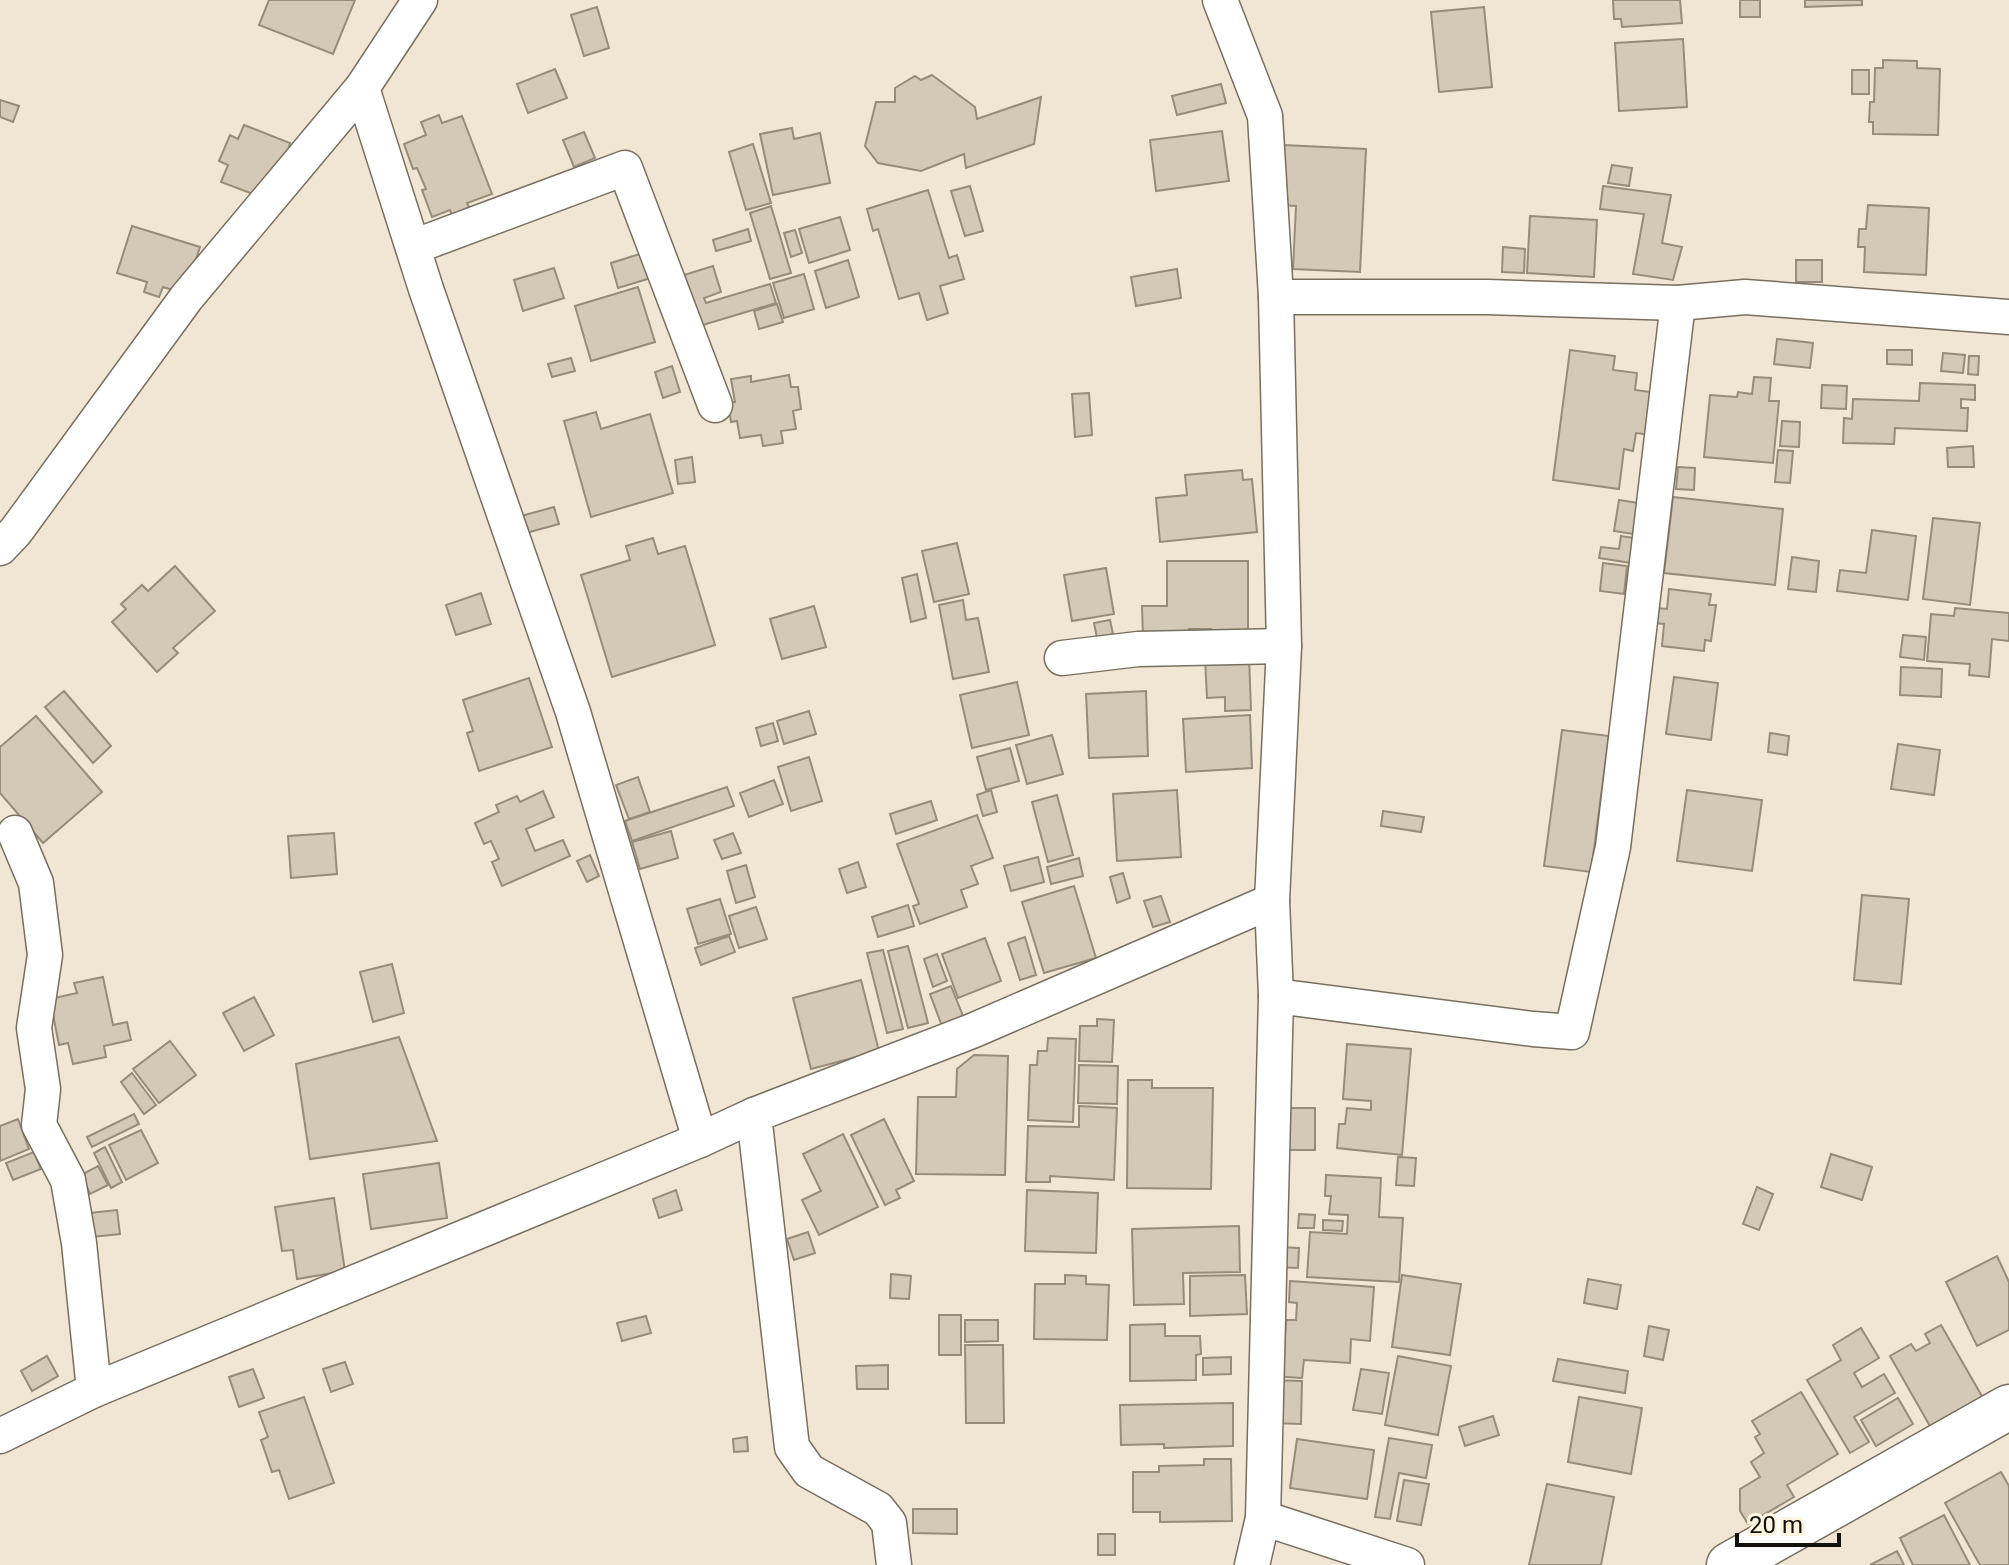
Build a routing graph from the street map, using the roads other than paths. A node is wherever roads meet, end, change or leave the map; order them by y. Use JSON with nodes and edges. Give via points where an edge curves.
{"nodes":[{"id":1,"x":420,"y":0,"type":"edge"},
{"id":2,"x":1230,"y":3,"type":"edge"},
{"id":3,"x":362,"y":88,"type":"junction"},
{"id":4,"x":413,"y":247,"type":"junction"},
{"id":5,"x":1276,"y":297,"type":"junction"},
{"id":6,"x":1678,"y":303,"type":"junction"},
{"id":7,"x":2009,"y":317,"type":"edge"},
{"id":8,"x":715,"y":405,"type":"dead end"},
{"id":9,"x":0,"y":548,"type":"edge"},
{"id":10,"x":1284,"y":646,"type":"junction"},
{"id":11,"x":1062,"y":658,"type":"dead end"},
{"id":12,"x":15,"y":833,"type":"dead end"},
{"id":13,"x":1272,"y":901,"type":"junction"},
{"id":14,"x":1276,"y":996,"type":"junction"},
{"id":15,"x":754,"y":1115,"type":"junction"},
{"id":16,"x":700,"y":1140,"type":"junction"},
{"id":17,"x":94,"y":1390,"type":"junction"},
{"id":18,"x":2009,"y":1407,"type":"edge"},
{"id":19,"x":0,"y":1436,"type":"edge"},
{"id":20,"x":1263,"y":1518,"type":"junction"},
{"id":21,"x":894,"y":1565,"type":"edge"},
{"id":22,"x":1252,"y":1565,"type":"edge"},
{"id":23,"x":1407,"y":1565,"type":"edge"},
{"id":24,"x":1729,"y":1565,"type":"edge"}],
"edges":[{"from":1,"to":3,"type":"street"},
{"from":2,"to":5,"type":"street","via":[[1265,116]]},
{"from":3,"to":4,"type":"street"},
{"from":3,"to":9,"type":"street","via":[[187,297]]},
{"from":4,"to":8,"type":"street","via":[[625,168]]},
{"from":4,"to":16,"type":"street","via":[[573,712]]},
{"from":5,"to":6,"type":"street"},
{"from":5,"to":10,"type":"street"},
{"from":6,"to":7,"type":"street","via":[[1745,297]]},
{"from":6,"to":14,"type":"street","via":[[1613,847],[1572,1032]]},
{"from":10,"to":11,"type":"street","via":[[1138,649]]},
{"from":10,"to":13,"type":"street"},
{"from":12,"to":17,"type":"street","via":[[36,883],[45,955],[34,1028],[43,1089],[39,1125],[68,1180]]},
{"from":13,"to":14,"type":"street"},
{"from":13,"to":15,"type":"street","via":[[972,1031]]},
{"from":14,"to":20,"type":"street"},
{"from":15,"to":16,"type":"street"},
{"from":15,"to":21,"type":"street","via":[[792,1447],[809,1471],[878,1509],[889,1523]]},
{"from":16,"to":17,"type":"street"},
{"from":17,"to":19,"type":"street"},
{"from":18,"to":24,"type":"main road"},
{"from":20,"to":22,"type":"street"},
{"from":20,"to":23,"type":"street"}]}
